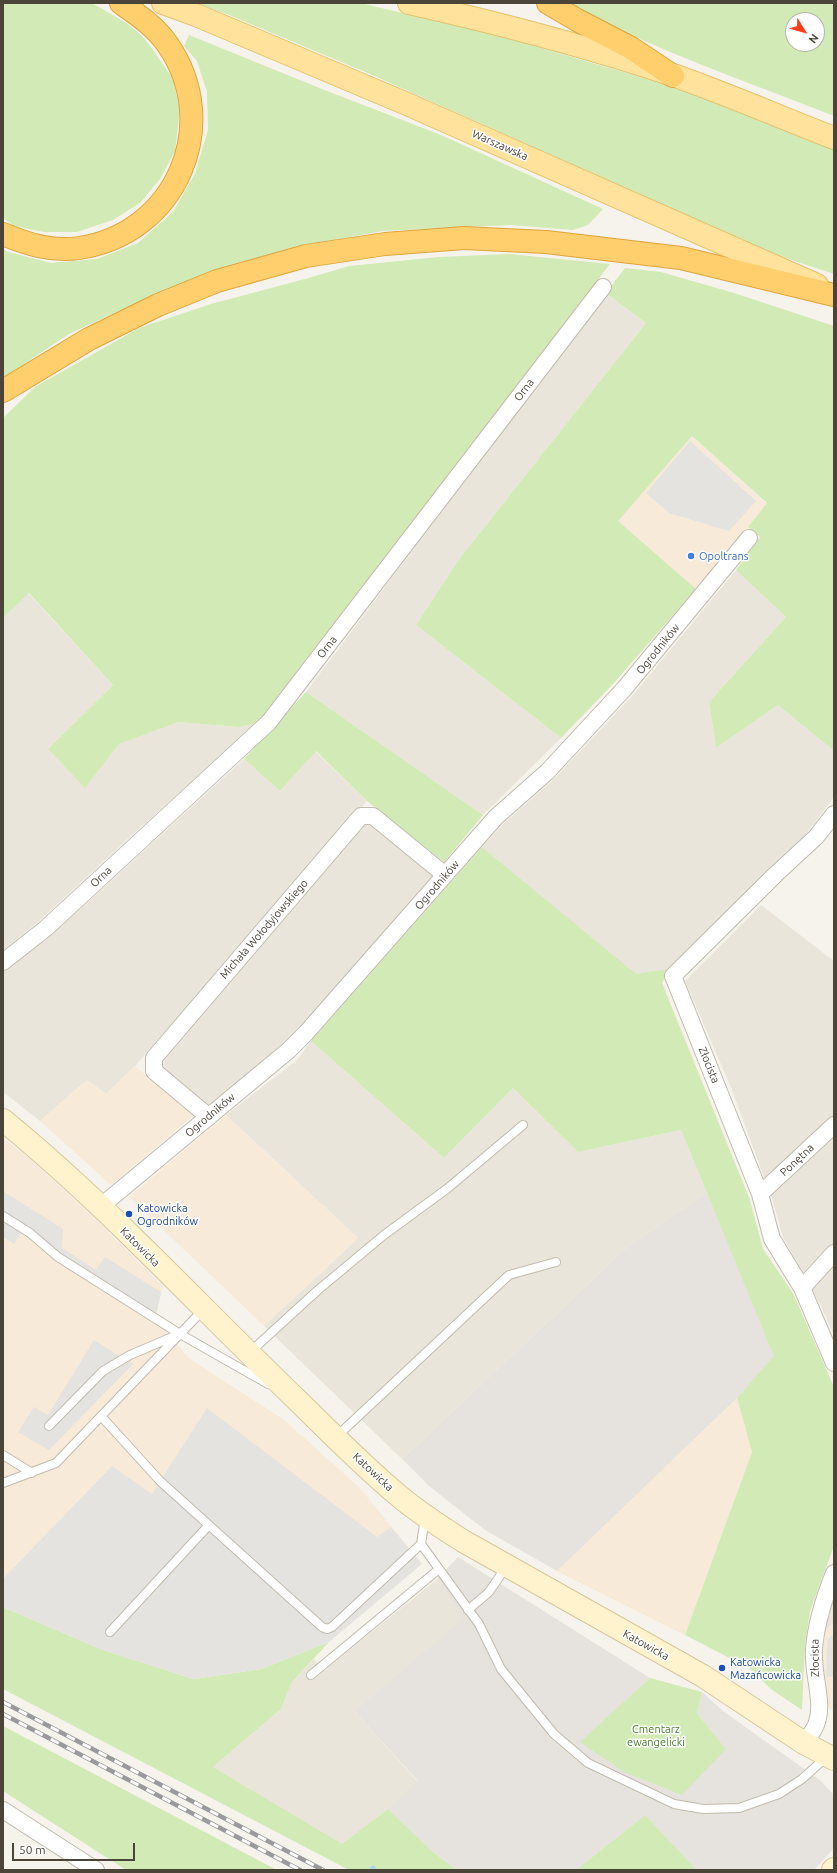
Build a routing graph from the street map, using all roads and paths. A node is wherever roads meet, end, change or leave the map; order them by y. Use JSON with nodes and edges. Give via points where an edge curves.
{"nodes":[{"id":1,"x":121,"y":3,"type":"edge"},
{"id":2,"x":163,"y":3,"type":"edge"},
{"id":3,"x":409,"y":3,"type":"edge"},
{"id":4,"x":548,"y":3,"type":"edge"},
{"id":5,"x":673,"y":76,"type":"junction"},
{"id":6,"x":834,"y":138,"type":"edge"},
{"id":7,"x":3,"y":234,"type":"edge"},
{"id":8,"x":603,"y":287,"type":"dead end"},
{"id":9,"x":834,"y":294,"type":"edge"},
{"id":10,"x":3,"y":391,"type":"edge"},
{"id":11,"x":749,"y":538,"type":"dead end"},
{"id":12,"x":834,"y":814,"type":"edge"},
{"id":13,"x":445,"y":875,"type":"junction"},
{"id":14,"x":3,"y":962,"type":"edge"},
{"id":15,"x":209,"y":1117,"type":"junction"},
{"id":16,"x":3,"y":1120,"type":"edge"},
{"id":17,"x":523,"y":1125,"type":"dead end"},
{"id":18,"x":834,"y":1125,"type":"edge"},
{"id":19,"x":760,"y":1194,"type":"junction"},
{"id":20,"x":100,"y":1207,"type":"junction"},
{"id":21,"x":3,"y":1216,"type":"edge"},
{"id":22,"x":834,"y":1253,"type":"edge"},
{"id":23,"x":556,"y":1262,"type":"dead end"},
{"id":24,"x":802,"y":1288,"type":"junction"},
{"id":25,"x":204,"y":1309,"type":"junction"},
{"id":26,"x":180,"y":1334,"type":"junction"},
{"id":27,"x":249,"y":1354,"type":"junction"},
{"id":28,"x":834,"y":1363,"type":"edge"},
{"id":29,"x":297,"y":1400,"type":"junction"},
{"id":30,"x":101,"y":1416,"type":"junction"},
{"id":31,"x":49,"y":1426,"type":"dead end"},
{"id":32,"x":335,"y":1438,"type":"junction"},
{"id":33,"x":3,"y":1455,"type":"edge"},
{"id":34,"x":32,"y":1473,"type":"junction"},
{"id":35,"x":3,"y":1483,"type":"edge"},
{"id":36,"x":425,"y":1517,"type":"junction"},
{"id":37,"x":209,"y":1525,"type":"junction"},
{"id":38,"x":421,"y":1544,"type":"junction"},
{"id":39,"x":507,"y":1566,"type":"junction"},
{"id":40,"x":439,"y":1569,"type":"junction"},
{"id":41,"x":834,"y":1573,"type":"edge"},
{"id":42,"x":468,"y":1610,"type":"junction"},
{"id":43,"x":110,"y":1632,"type":"dead end"},
{"id":44,"x":311,"y":1675,"type":"dead end"},
{"id":45,"x":804,"y":1743,"type":"junction"},
{"id":46,"x":830,"y":1764,"type":"edge"},
{"id":47,"x":3,"y":1810,"type":"edge"},
{"id":48,"x":96,"y":1870,"type":"edge"}],
"edges":[{"from":1,"to":7,"type":"highway","via":[[150,25],[168,44],[180,65],[191,103],[191,138],[182,170],[164,200],[148,217],[129,231],[105,242],[79,248],[55,249],[26,244]]},
{"from":2,"to":9,"type":"main road","name":"Warszawska","via":[[400,101]]},
{"from":3,"to":5,"type":"main road","via":[[579,46]]},
{"from":4,"to":5,"type":"highway","via":[[631,48]]},
{"from":5,"to":6,"type":"main road"},
{"from":8,"to":14,"type":"street","name":"Orna","via":[[269,722],[45,929]]},
{"from":9,"to":10,"type":"highway","via":[[681,258],[546,242],[464,238],[385,244],[306,256],[217,281],[158,304],[89,339]]},
{"from":11,"to":13,"type":"street","name":"Ogrodników","via":[[624,689],[547,772],[496,817]]},
{"from":12,"to":19,"type":"street","name":"Złocista","via":[[816,837],[673,976]]},
{"from":13,"to":15,"type":"street","name":"Ogrodników","via":[[306,1033]]},
{"from":13,"to":15,"type":"street","name":"Michała Wołodyjowskiego","via":[[373,816],[361,816],[154,1058],[154,1070]]},
{"from":15,"to":20,"type":"street","name":"Ogrodników"},
{"from":16,"to":20,"type":"street","name":"Katowicka","via":[[66,1173]]},
{"from":17,"to":27,"type":"lane","via":[[448,1188],[384,1235],[318,1290]]},
{"from":18,"to":19,"type":"street","name":"Ponętna"},
{"from":19,"to":24,"type":"street","name":"Złocista","via":[[772,1239]]},
{"from":20,"to":25,"type":"street","name":"Katowicka"},
{"from":21,"to":26,"type":"lane","via":[[30,1233],[58,1257]]},
{"from":22,"to":24,"type":"street"},
{"from":23,"to":32,"type":"lane","via":[[509,1275]]},
{"from":24,"to":28,"type":"street","name":"Złocista"},
{"from":25,"to":26,"type":"lane"},
{"from":25,"to":27,"type":"street","name":"Katowicka"},
{"from":26,"to":29,"type":"lane"},
{"from":26,"to":30,"type":"lane"},
{"from":26,"to":31,"type":"lane","via":[[130,1355],[103,1371]]},
{"from":27,"to":29,"type":"street","name":"Katowicka"},
{"from":29,"to":32,"type":"street","name":"Katowicka"},
{"from":30,"to":34,"type":"lane","via":[[56,1464]]},
{"from":30,"to":37,"type":"lane","via":[[160,1480]]},
{"from":32,"to":36,"type":"street","name":"Katowicka","via":[[375,1476]]},
{"from":33,"to":34,"type":"lane"},
{"from":34,"to":35,"type":"lane"},
{"from":36,"to":38,"type":"lane"},
{"from":36,"to":39,"type":"street","name":"Katowicka"},
{"from":37,"to":38,"type":"lane","via":[[327,1629]]},
{"from":37,"to":43,"type":"lane"},
{"from":38,"to":40,"type":"lane"},
{"from":39,"to":42,"type":"lane","via":[[489,1592]]},
{"from":39,"to":45,"type":"street","name":"Katowicka","via":[[703,1676]]},
{"from":40,"to":42,"type":"lane"},
{"from":40,"to":44,"type":"lane"},
{"from":41,"to":45,"type":"street","name":"Złocista","via":[[819,1612],[815,1634],[814,1674],[819,1715]]},
{"from":42,"to":46,"type":"lane","via":[[479,1624],[501,1669],[554,1734],[588,1763],[654,1796],[674,1804],[703,1809],[739,1808],[779,1794]]},
{"from":45,"to":46,"type":"street","name":"Katowicka"},
{"from":47,"to":48,"type":"street"}]}
